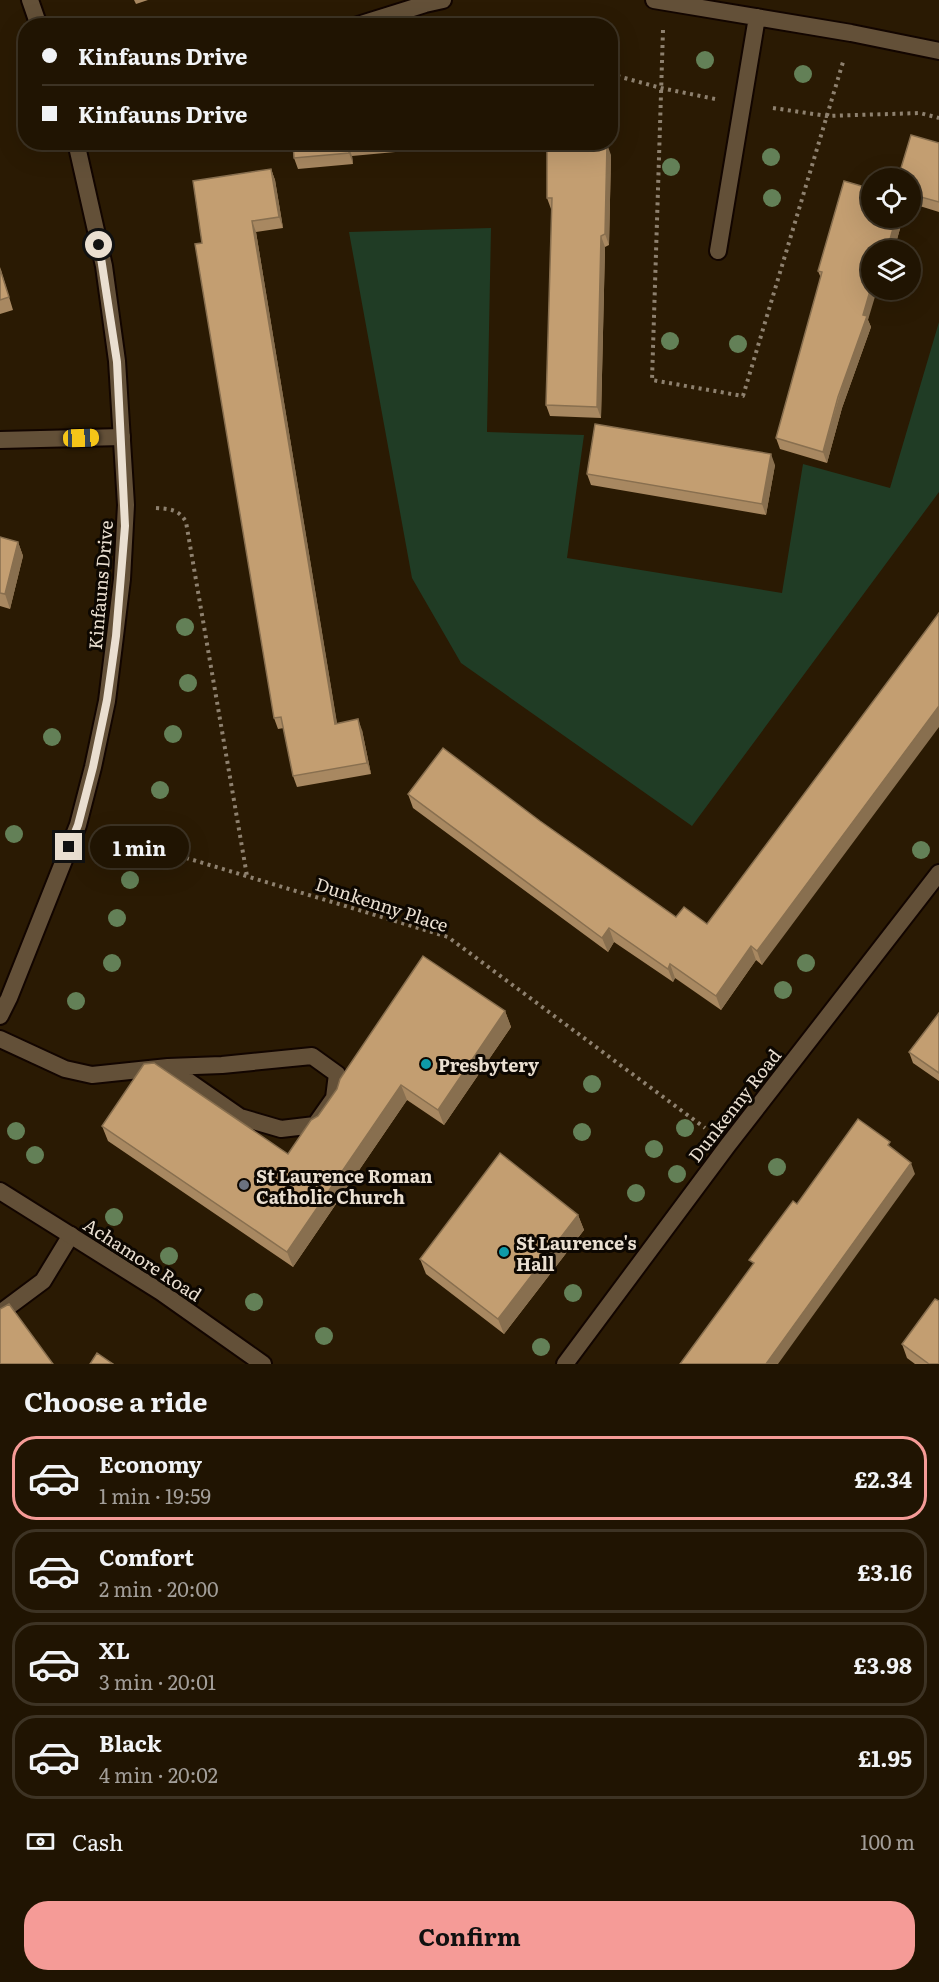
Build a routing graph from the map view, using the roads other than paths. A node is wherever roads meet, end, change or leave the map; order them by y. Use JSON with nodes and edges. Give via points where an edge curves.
{"nodes":[{"id":1,"x":30,"y":0,"type":"edge"},
{"id":2,"x":443,"y":0,"type":"edge"},
{"id":3,"x":654,"y":0,"type":"edge"},
{"id":4,"x":757,"y":17,"type":"junction"},
{"id":5,"x":36,"y":18,"type":"edge"},
{"id":6,"x":380,"y":18,"type":"edge"},
{"id":7,"x":939,"y":51,"type":"edge"},
{"id":8,"x":78,"y":150,"type":"edge"},
{"id":9,"x":718,"y":251,"type":"dead end"},
{"id":10,"x":122,"y":436,"type":"junction"},
{"id":11,"x":0,"y":440,"type":"edge"},
{"id":12,"x":939,"y":873,"type":"edge"},
{"id":13,"x":0,"y":1016,"type":"edge"},
{"id":14,"x":0,"y":1039,"type":"edge"},
{"id":15,"x":168,"y":1068,"type":"junction"},
{"id":16,"x":0,"y":1191,"type":"edge"},
{"id":17,"x":71,"y":1235,"type":"junction"},
{"id":18,"x":0,"y":1313,"type":"edge"},
{"id":19,"x":263,"y":1364,"type":"edge"},
{"id":20,"x":565,"y":1364,"type":"edge"}],
"edges":[{"from":1,"to":5,"type":"street"},
{"from":2,"to":6,"type":"street"},
{"from":3,"to":4,"type":"street"},
{"from":4,"to":7,"type":"street"},
{"from":4,"to":9,"type":"street"},
{"from":8,"to":10,"type":"street","name":"Kinfauns Drive","via":[[104,266]]},
{"from":10,"to":11,"type":"street"},
{"from":10,"to":13,"type":"street","name":"Kinfauns Drive","via":[[126,505],[122,579],[93,767],[78,825]]},
{"from":12,"to":20,"type":"street","name":"Dunkenny Road","via":[[728,1145]]},
{"from":14,"to":15,"type":"street","via":[[64,1069],[92,1075]]},
{"from":15,"to":15,"type":"street","via":[[312,1056],[337,1074],[334,1098],[315,1125],[281,1129],[240,1118]]},
{"from":16,"to":17,"type":"street","name":"Achamore Road"},
{"from":17,"to":18,"type":"street","via":[[43,1281]]},
{"from":17,"to":19,"type":"street","name":"Achamore Road"}]}
